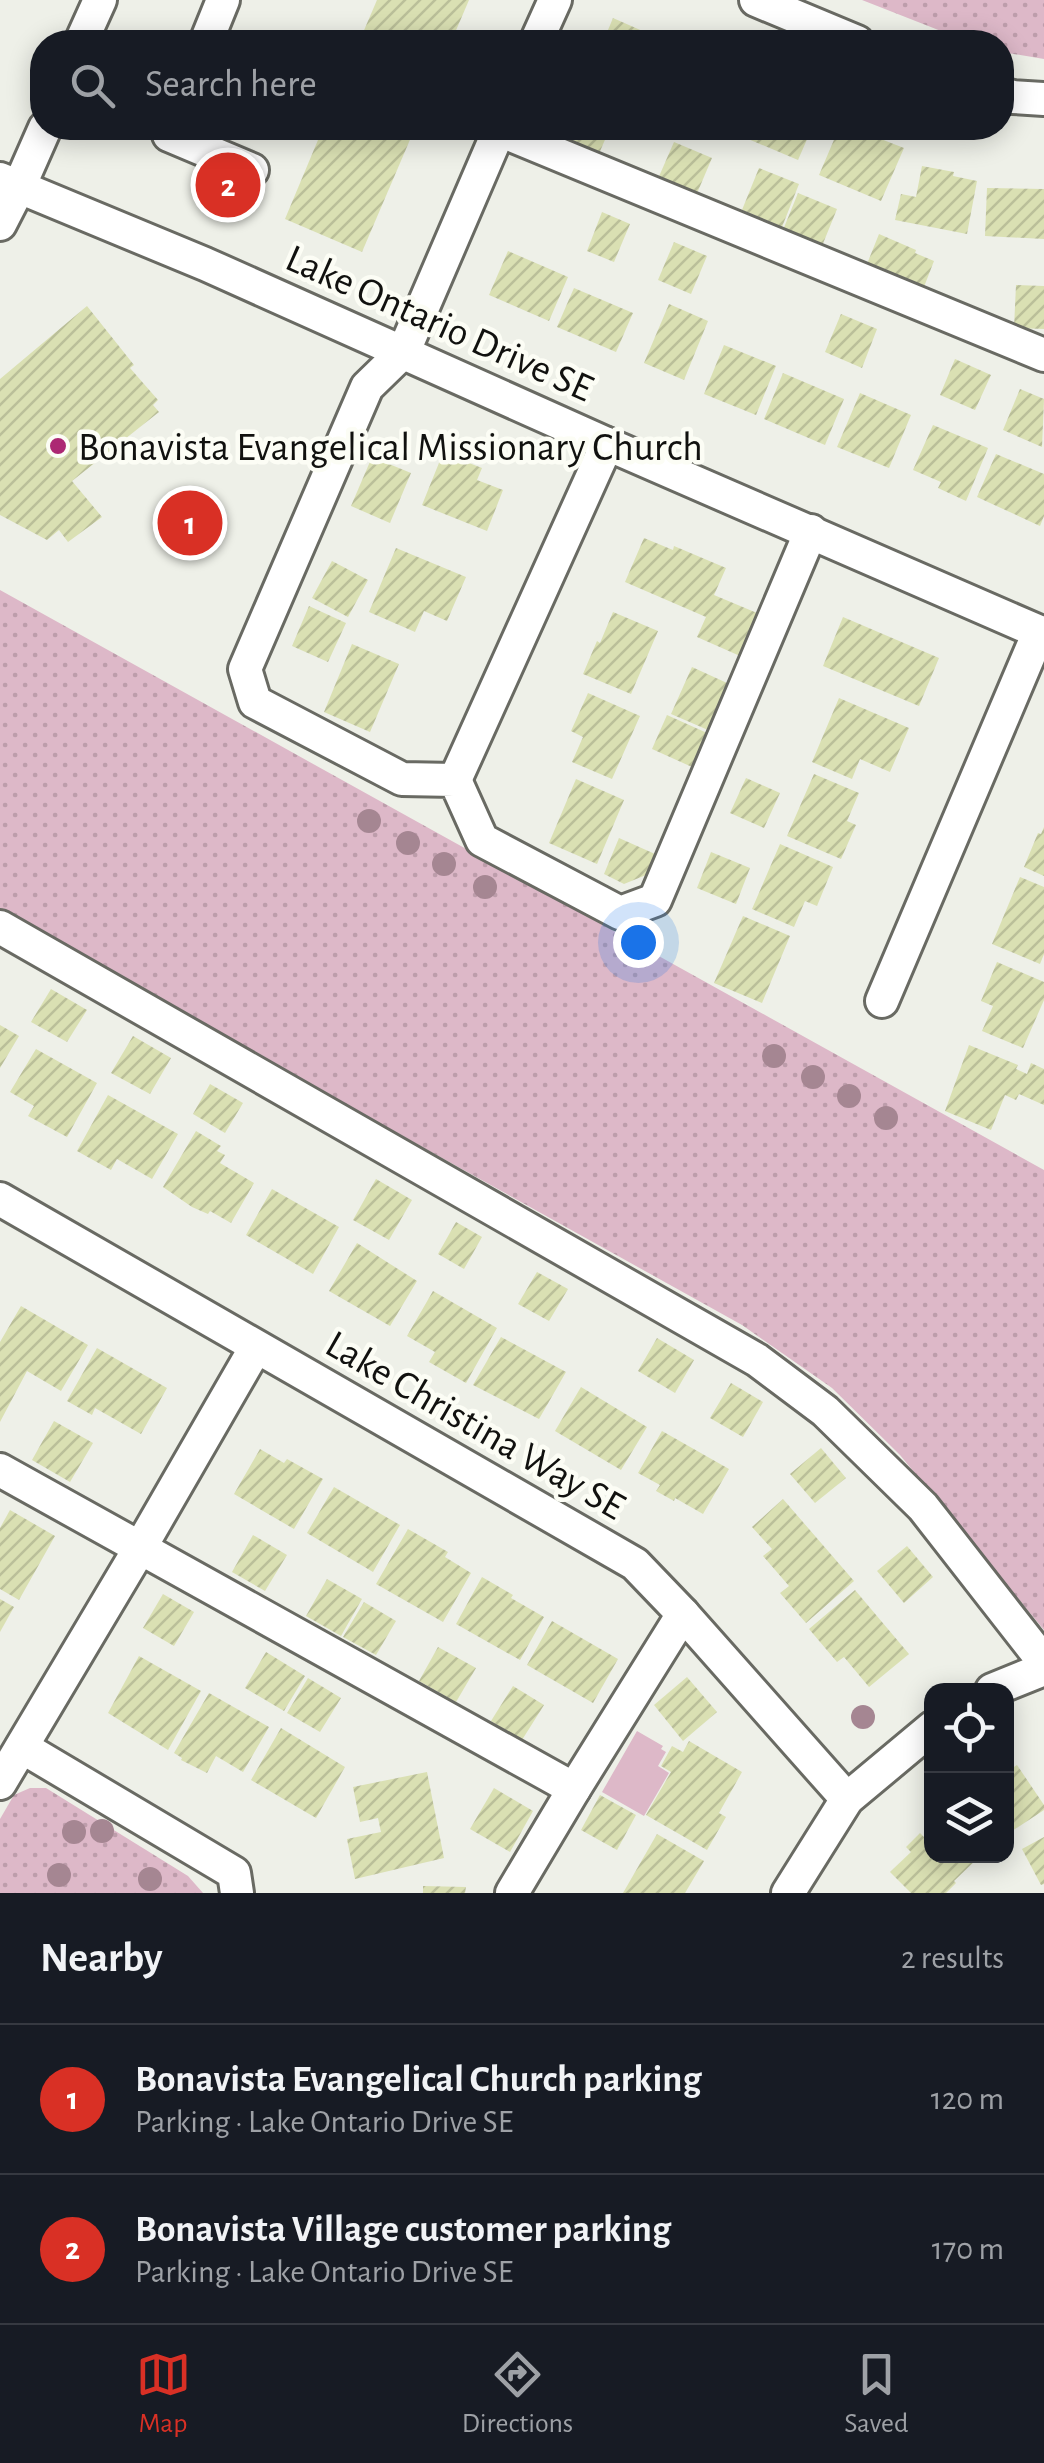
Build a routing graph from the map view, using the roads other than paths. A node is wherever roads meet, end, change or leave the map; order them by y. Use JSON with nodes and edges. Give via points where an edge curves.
{"nodes":[{"id":1,"x":100,"y":0,"type":"edge"},
{"id":2,"x":223,"y":0,"type":"edge"},
{"id":3,"x":555,"y":0,"type":"edge"},
{"id":4,"x":756,"y":0,"type":"edge"},
{"id":5,"x":86,"y":30,"type":"edge"},
{"id":6,"x":211,"y":30,"type":"edge"},
{"id":7,"x":541,"y":30,"type":"edge"},
{"id":8,"x":828,"y":30,"type":"edge"},
{"id":9,"x":1014,"y":97,"type":"edge"},
{"id":10,"x":1044,"y":99,"type":"edge"},
{"id":11,"x":37,"y":140,"type":"edge"},
{"id":12,"x":183,"y":140,"type":"edge"},
{"id":13,"x":495,"y":140,"type":"edge"},
{"id":14,"x":526,"y":140,"type":"edge"},
{"id":15,"x":252,"y":170,"type":"dead end"},
{"id":16,"x":10,"y":183,"type":"edge"},
{"id":17,"x":0,"y":224,"type":"edge"},
{"id":18,"x":404,"y":351,"type":"junction"},
{"id":19,"x":1044,"y":356,"type":"edge"},
{"id":20,"x":607,"y":444,"type":"junction"},
{"id":21,"x":811,"y":531,"type":"junction"},
{"id":22,"x":1041,"y":633,"type":"edge"},
{"id":23,"x":455,"y":780,"type":"junction"},
{"id":24,"x":0,"y":926,"type":"edge"},
{"id":25,"x":882,"y":1000,"type":"dead end"},
{"id":26,"x":0,"y":1199,"type":"edge"},
{"id":27,"x":256,"y":1348,"type":"junction"},
{"id":28,"x":0,"y":1470,"type":"edge"},
{"id":29,"x":140,"y":1548,"type":"junction"},
{"id":30,"x":683,"y":1614,"type":"junction"},
{"id":31,"x":1044,"y":1666,"type":"edge"},
{"id":32,"x":1007,"y":1683,"type":"edge"},
{"id":33,"x":924,"y":1735,"type":"edge"},
{"id":34,"x":22,"y":1747,"type":"junction"},
{"id":35,"x":0,"y":1783,"type":"edge"},
{"id":36,"x":574,"y":1788,"type":"junction"},
{"id":37,"x":847,"y":1799,"type":"junction"},
{"id":38,"x":237,"y":1893,"type":"edge"},
{"id":39,"x":512,"y":1893,"type":"edge"},
{"id":40,"x":788,"y":1893,"type":"edge"}],
"edges":[{"from":1,"to":5,"type":"street"},
{"from":2,"to":6,"type":"street"},
{"from":3,"to":7,"type":"street"},
{"from":4,"to":8,"type":"street"},
{"from":9,"to":10,"type":"street"},
{"from":11,"to":16,"type":"street"},
{"from":12,"to":15,"type":"street"},
{"from":13,"to":18,"type":"street"},
{"from":14,"to":19,"type":"street"},
{"from":16,"to":17,"type":"street"},
{"from":16,"to":18,"type":"street","name":"Lake Ontario Drive SE"},
{"from":18,"to":20,"type":"street","name":"Lake Ontario Drive SE"},
{"from":18,"to":23,"type":"street","via":[[367,387],[245,668],[255,702],[402,779]]},
{"from":20,"to":21,"type":"street","name":"Lake Ontario Drive SE"},
{"from":20,"to":23,"type":"street"},
{"from":21,"to":22,"type":"street","name":"Lake Ontario Drive SE"},
{"from":21,"to":23,"type":"street","via":[[655,900],[620,913],[482,840]]},
{"from":22,"to":25,"type":"street"},
{"from":24,"to":31,"type":"street","via":[[757,1360],[825,1412],[923,1507]]},
{"from":26,"to":27,"type":"street","name":"Lake Christina Way SE"},
{"from":27,"to":29,"type":"street"},
{"from":27,"to":30,"type":"street","name":"Lake Christina Way SE","via":[[634,1564]]},
{"from":28,"to":29,"type":"street"},
{"from":29,"to":34,"type":"street"},
{"from":29,"to":36,"type":"street"},
{"from":30,"to":36,"type":"street"},
{"from":30,"to":37,"type":"street","name":"Lake Christina Way SE"},
{"from":31,"to":32,"type":"street"},
{"from":33,"to":37,"type":"street"},
{"from":34,"to":35,"type":"street"},
{"from":34,"to":38,"type":"street","via":[[234,1874]]},
{"from":36,"to":39,"type":"street"},
{"from":37,"to":40,"type":"street"}]}
